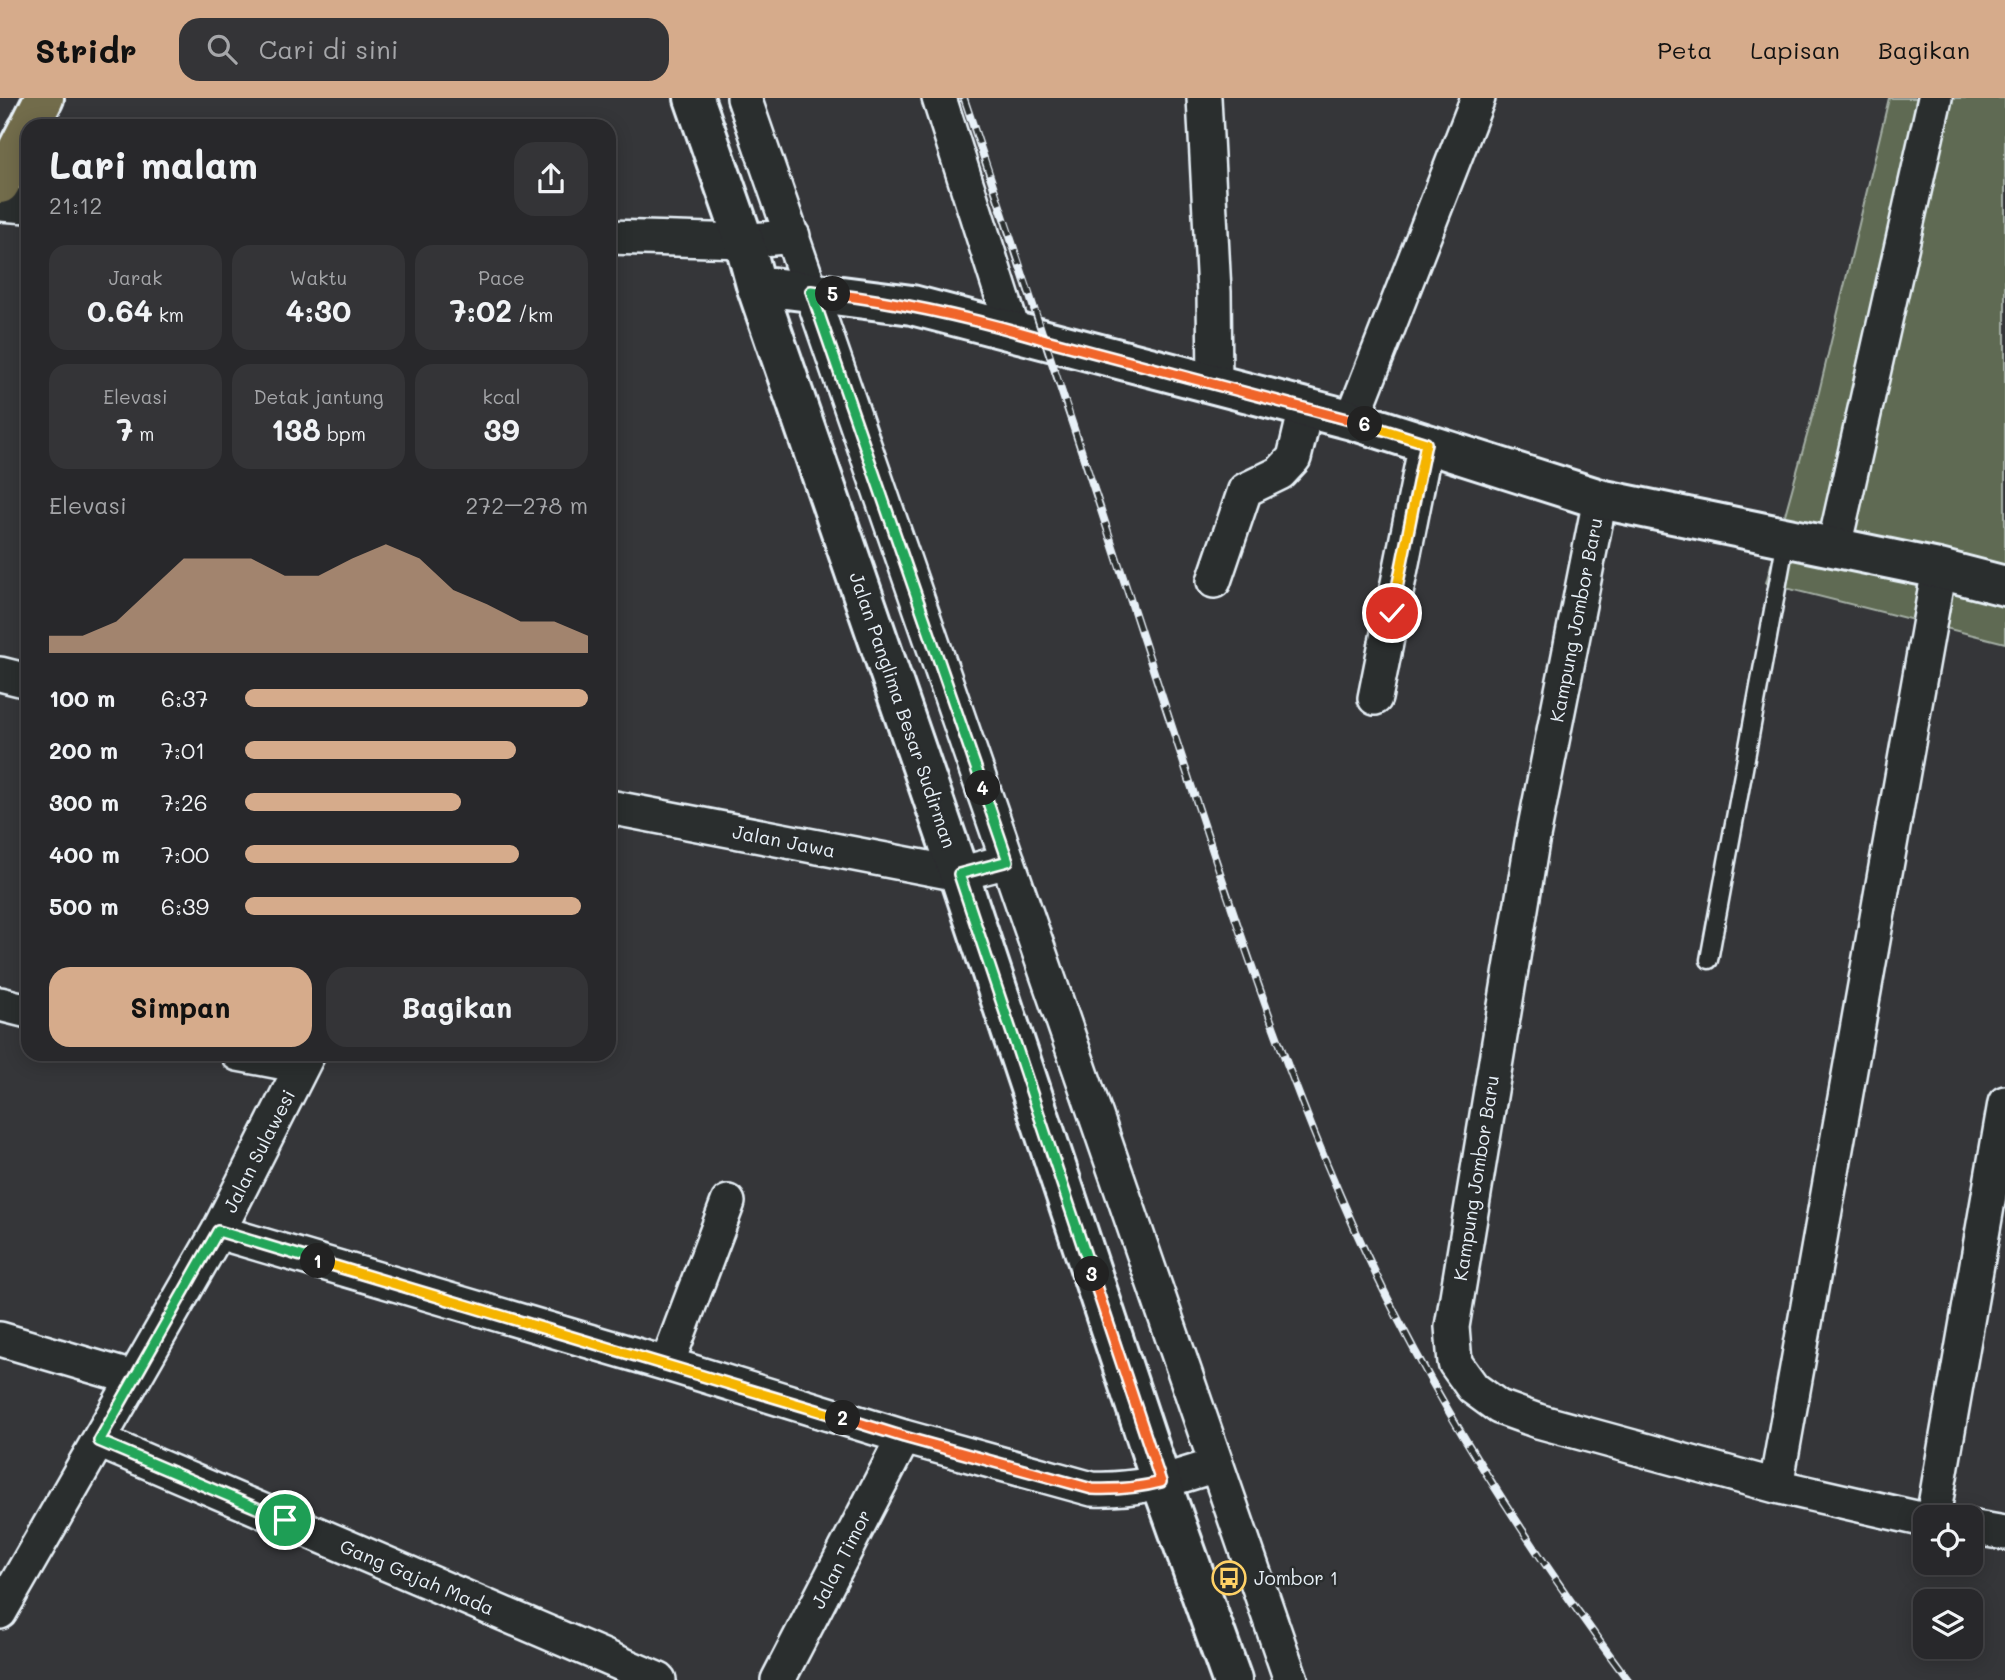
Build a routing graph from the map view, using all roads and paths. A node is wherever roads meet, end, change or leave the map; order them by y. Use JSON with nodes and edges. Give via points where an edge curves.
{"nodes":[{"id":1,"x":44,"y":98,"type":"edge"},
{"id":2,"x":694,"y":98,"type":"edge"},
{"id":3,"x":744,"y":98,"type":"edge"},
{"id":4,"x":939,"y":98,"type":"edge"},
{"id":5,"x":1204,"y":98,"type":"edge"},
{"id":6,"x":1478,"y":98,"type":"edge"},
{"id":7,"x":1935,"y":98,"type":"edge"},
{"id":8,"x":34,"y":119,"type":"edge"},
{"id":9,"x":21,"y":143,"type":"edge"},
{"id":10,"x":0,"y":184,"type":"edge"},
{"id":11,"x":0,"y":204,"type":"edge"},
{"id":12,"x":21,"y":206,"type":"edge"},
{"id":13,"x":793,"y":236,"type":"junction"},
{"id":14,"x":616,"y":237,"type":"edge"},
{"id":15,"x":744,"y":241,"type":"junction"},
{"id":16,"x":756,"y":285,"type":"junction"},
{"id":17,"x":811,"y":291,"type":"junction"},
{"id":18,"x":1013,"y":330,"type":"junction"},
{"id":19,"x":1215,"y":385,"type":"junction"},
{"id":20,"x":1307,"y":408,"type":"junction"},
{"id":21,"x":1352,"y":420,"type":"junction"},
{"id":22,"x":1426,"y":443,"type":"junction"},
{"id":23,"x":1600,"y":499,"type":"junction"},
{"id":24,"x":1786,"y":539,"type":"junction"},
{"id":25,"x":1834,"y":547,"type":"junction"},
{"id":26,"x":1939,"y":569,"type":"junction"},
{"id":27,"x":1214,"y":581,"type":"dead end"},
{"id":28,"x":2005,"y":586,"type":"edge"},
{"id":29,"x":0,"y":674,"type":"edge"},
{"id":30,"x":21,"y":679,"type":"edge"},
{"id":31,"x":1376,"y":698,"type":"dead end"},
{"id":32,"x":616,"y":808,"type":"edge"},
{"id":33,"x":1008,"y":861,"type":"junction"},
{"id":34,"x":959,"y":874,"type":"junction"},
{"id":35,"x":1709,"y":960,"type":"dead end"},
{"id":36,"x":0,"y":1003,"type":"edge"},
{"id":37,"x":21,"y":1009,"type":"edge"},
{"id":38,"x":304,"y":1061,"type":"edge"},
{"id":39,"x":2005,"y":1103,"type":"edge"},
{"id":40,"x":728,"y":1202,"type":"dead end"},
{"id":41,"x":218,"y":1231,"type":"junction"},
{"id":42,"x":0,"y":1339,"type":"edge"},
{"id":43,"x":667,"y":1364,"type":"junction"},
{"id":44,"x":133,"y":1378,"type":"junction"},
{"id":45,"x":904,"y":1437,"type":"junction"},
{"id":46,"x":99,"y":1441,"type":"junction"},
{"id":47,"x":1216,"y":1465,"type":"junction"},
{"id":48,"x":1161,"y":1482,"type":"junction"},
{"id":49,"x":1776,"y":1486,"type":"junction"},
{"id":50,"x":1935,"y":1505,"type":"edge"},
{"id":51,"x":1913,"y":1517,"type":"edge"},
{"id":52,"x":1983,"y":1529,"type":"edge"},
{"id":53,"x":2005,"y":1532,"type":"edge"},
{"id":54,"x":0,"y":1612,"type":"edge"},
{"id":55,"x":659,"y":1680,"type":"edge"},
{"id":56,"x":778,"y":1680,"type":"edge"},
{"id":57,"x":1232,"y":1680,"type":"edge"},
{"id":58,"x":1291,"y":1680,"type":"edge"}],
"edges":[{"from":1,"to":8,"type":"main road"},
{"from":2,"to":15,"type":"main road","name":"Jalan Panglima Besar Sudirman"},
{"from":3,"to":13,"type":"street"},
{"from":4,"to":18,"type":"street"},
{"from":5,"to":19,"type":"street"},
{"from":6,"to":21,"type":"street"},
{"from":7,"to":25,"type":"street"},
{"from":9,"to":10,"type":"main road"},
{"from":11,"to":12,"type":"street"},
{"from":13,"to":15,"type":"street"},
{"from":13,"to":17,"type":"street"},
{"from":14,"to":15,"type":"street"},
{"from":15,"to":16,"type":"main road","name":"Jalan Panglima Besar Sudirman"},
{"from":16,"to":17,"type":"main road"},
{"from":16,"to":34,"type":"main road","name":"Jalan Panglima Besar Sudirman"},
{"from":17,"to":18,"type":"main road","via":[[912,305]]},
{"from":17,"to":33,"type":"street"},
{"from":18,"to":19,"type":"main road"},
{"from":19,"to":20,"type":"main road"},
{"from":20,"to":21,"type":"main road"},
{"from":20,"to":27,"type":"street","via":[[1294,458],[1280,473],[1245,490]]},
{"from":21,"to":22,"type":"main road"},
{"from":22,"to":23,"type":"main road"},
{"from":22,"to":31,"type":"street"},
{"from":23,"to":24,"type":"main road"},
{"from":23,"to":49,"type":"street","name":"Kampung Jombor Baru","via":[[1525,882],[1452,1327],[1455,1363],[1473,1388],[1499,1407]]},
{"from":24,"to":25,"type":"main road"},
{"from":24,"to":35,"type":"lane"},
{"from":25,"to":26,"type":"main road"},
{"from":26,"to":28,"type":"main road"},
{"from":26,"to":49,"type":"street"},
{"from":29,"to":30,"type":"street"},
{"from":32,"to":34,"type":"street","name":"Jalan Jawa"},
{"from":33,"to":34,"type":"street"},
{"from":33,"to":47,"type":"street"},
{"from":34,"to":48,"type":"main road","name":"Jalan Panglima Besar Sudirman"},
{"from":36,"to":37,"type":"street"},
{"from":38,"to":41,"type":"street","name":"Jalan Sulawesi"},
{"from":39,"to":50,"type":"street"},
{"from":40,"to":43,"type":"street"},
{"from":41,"to":43,"type":"street"},
{"from":41,"to":44,"type":"street","name":"Jalan Sulawesi"},
{"from":42,"to":44,"type":"street"},
{"from":43,"to":45,"type":"street"},
{"from":44,"to":46,"type":"street","name":"Jalan Sulawesi"},
{"from":45,"to":48,"type":"street","via":[[1092,1489],[1117,1490]]},
{"from":45,"to":56,"type":"street","name":"Jalan Timor"},
{"from":46,"to":54,"type":"street","name":"Jalan Sulawesi"},
{"from":46,"to":55,"type":"street","name":"Gang Gajah Mada"},
{"from":47,"to":48,"type":"street"},
{"from":47,"to":58,"type":"street"},
{"from":48,"to":57,"type":"main road","name":"Jalan Panglima Besar Sudirman"},
{"from":49,"to":51,"type":"street","name":"Kampung Jombor Baru"},
{"from":52,"to":53,"type":"street"}]}
